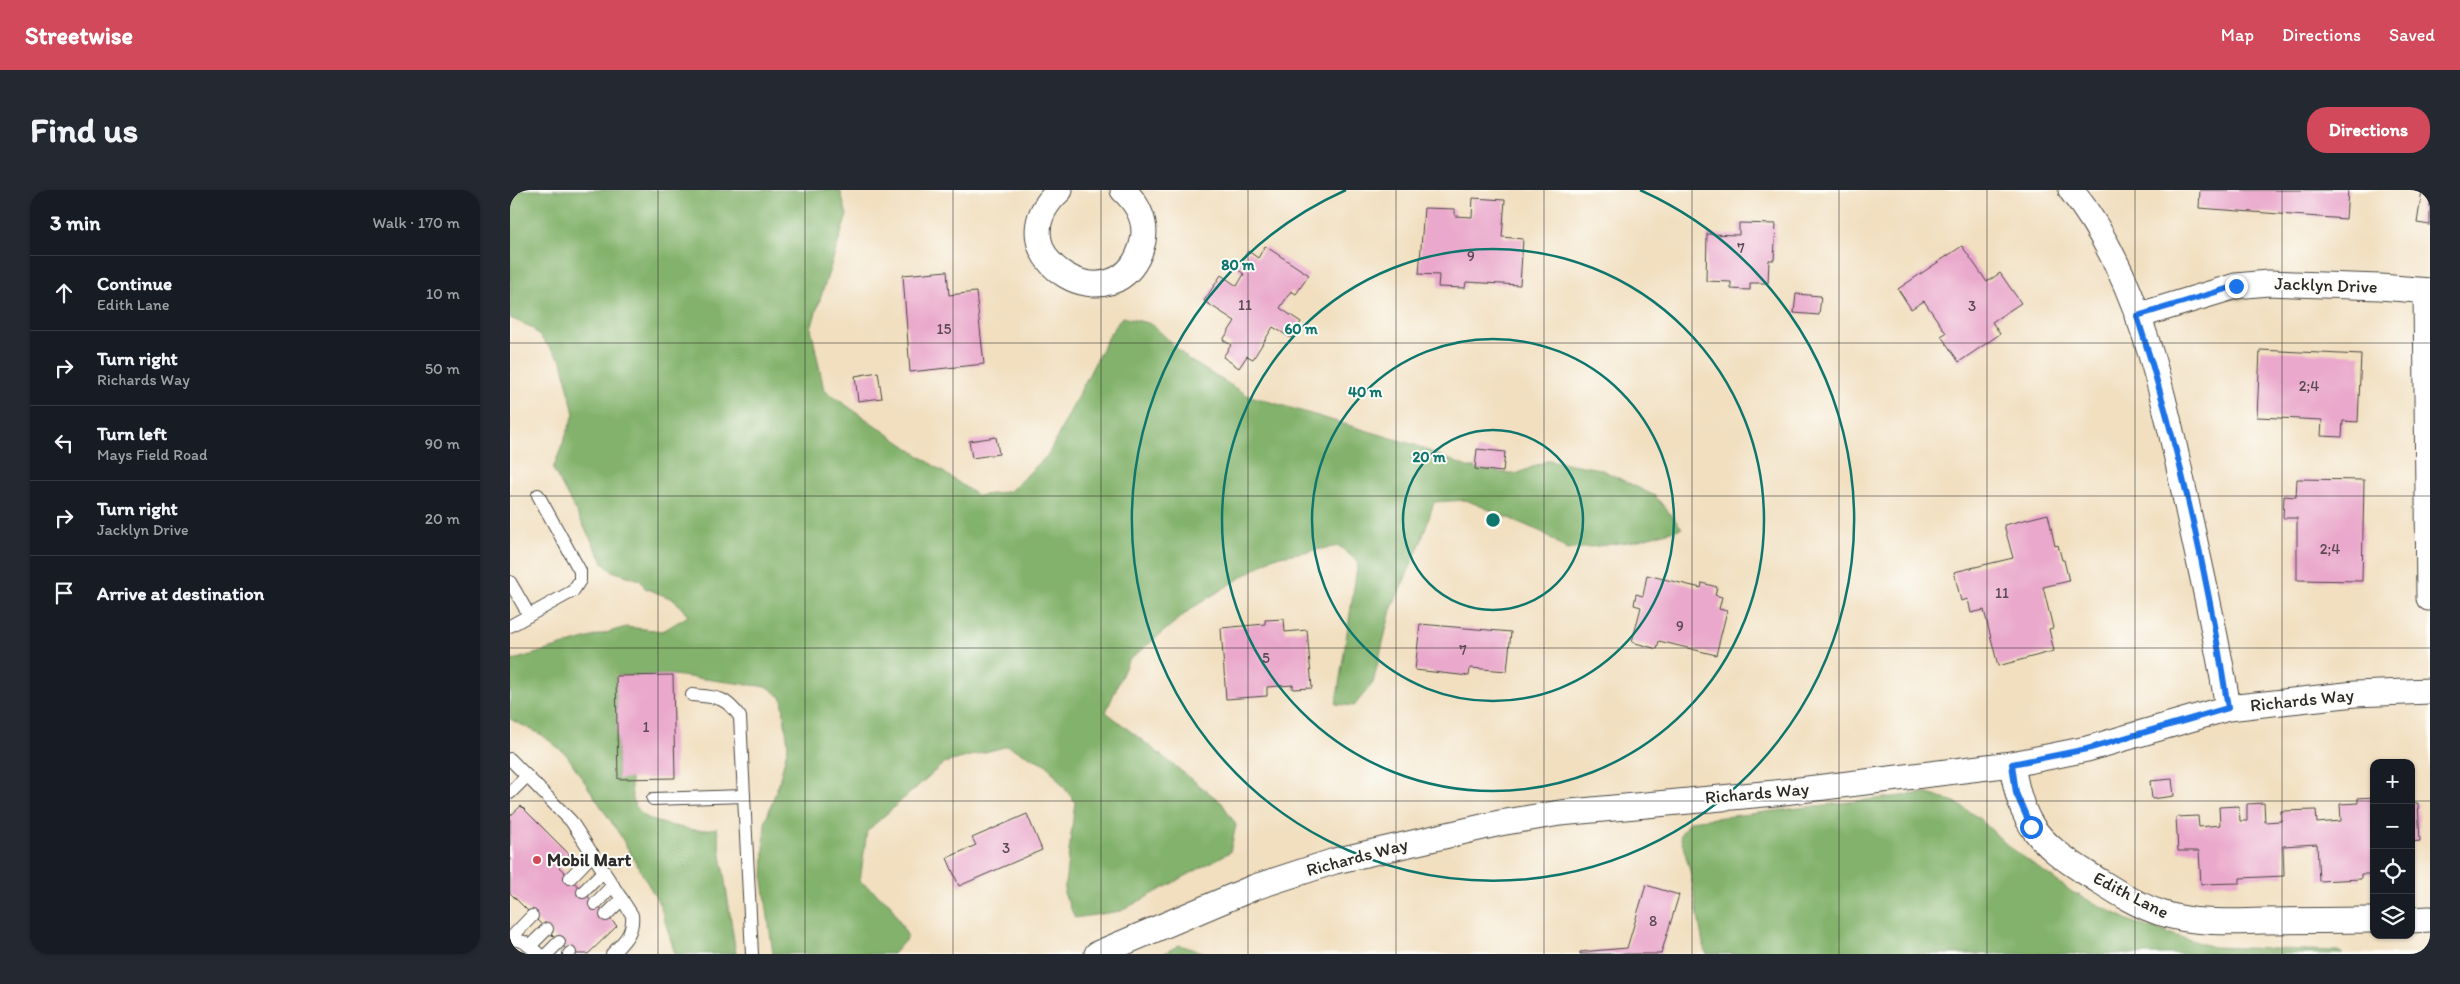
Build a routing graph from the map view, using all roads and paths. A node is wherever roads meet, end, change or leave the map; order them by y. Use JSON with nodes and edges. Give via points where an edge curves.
{"nodes":[{"id":1,"x":1060,"y":190,"type":"edge"},
{"id":2,"x":1123,"y":190,"type":"edge"},
{"id":3,"x":2071,"y":190,"type":"edge"},
{"id":4,"x":2428,"y":291,"type":"edge"},
{"id":5,"x":2137,"y":316,"type":"junction"},
{"id":6,"x":538,"y":495,"type":"dead end"},
{"id":7,"x":510,"y":582,"type":"edge"},
{"id":8,"x":2428,"y":598,"type":"dead end"},
{"id":9,"x":529,"y":615,"type":"junction"},
{"id":10,"x":510,"y":626,"type":"edge"},
{"id":11,"x":2430,"y":691,"type":"edge"},
{"id":12,"x":692,"y":695,"type":"dead end"},
{"id":13,"x":2228,"y":708,"type":"junction"},
{"id":14,"x":511,"y":762,"type":"edge"},
{"id":15,"x":2012,"y":764,"type":"junction"},
{"id":16,"x":527,"y":776,"type":"junction"},
{"id":17,"x":510,"y":793,"type":"edge"},
{"id":18,"x":744,"y":796,"type":"junction"},
{"id":19,"x":654,"y":799,"type":"dead end"},
{"id":20,"x":593,"y":854,"type":"junction"},
{"id":21,"x":604,"y":870,"type":"junction"},
{"id":22,"x":570,"y":878,"type":"dead end"},
{"id":23,"x":613,"y":885,"type":"junction"},
{"id":24,"x":584,"y":892,"type":"dead end"},
{"id":25,"x":622,"y":899,"type":"junction"},
{"id":26,"x":595,"y":904,"type":"dead end"},
{"id":27,"x":606,"y":915,"type":"dead end"},
{"id":28,"x":532,"y":916,"type":"dead end"},
{"id":29,"x":2430,"y":919,"type":"edge"},
{"id":30,"x":2370,"y":920,"type":"edge"},
{"id":31,"x":2415,"y":920,"type":"edge"},
{"id":32,"x":546,"y":930,"type":"dead end"},
{"id":33,"x":510,"y":938,"type":"edge"},
{"id":34,"x":558,"y":942,"type":"dead end"},
{"id":35,"x":534,"y":950,"type":"edge"},
{"id":36,"x":547,"y":954,"type":"edge"},
{"id":37,"x":612,"y":954,"type":"edge"},
{"id":38,"x":752,"y":954,"type":"edge"},
{"id":39,"x":1097,"y":954,"type":"edge"}],
"edges":[{"from":1,"to":2,"type":"street","via":[[1051,198],[1041,218],[1039,228],[1043,250],[1055,269],[1064,276],[1091,284],[1119,276],[1128,269],[1140,250],[1142,216]]},
{"from":3,"to":5,"type":"street","via":[[2104,238]]},
{"from":4,"to":5,"type":"street","name":"Jacklyn Drive","via":[[2268,283],[2236,286]]},
{"from":4,"to":8,"type":"street"},
{"from":5,"to":13,"type":"street","via":[[2169,420]]},
{"from":6,"to":9,"type":"lane","via":[[580,571],[580,580],[573,591]]},
{"from":7,"to":9,"type":"lane"},
{"from":9,"to":10,"type":"lane"},
{"from":11,"to":13,"type":"street","name":"Richards Way","via":[[2355,694]]},
{"from":12,"to":18,"type":"lane","via":[[718,697],[730,704],[740,717]]},
{"from":13,"to":15,"type":"street","name":"Richards Way","via":[[2087,749]]},
{"from":14,"to":16,"type":"lane"},
{"from":15,"to":30,"type":"street","name":"Edith Lane","via":[[2016,793],[2037,835],[2070,863],[2160,913],[2210,922]]},
{"from":15,"to":39,"type":"street","name":"Richards Way","via":[[1775,793],[1560,812],[1500,822],[1335,861],[1255,887]]},
{"from":16,"to":17,"type":"lane"},
{"from":16,"to":20,"type":"lane","via":[[571,821]]},
{"from":18,"to":19,"type":"lane"},
{"from":18,"to":38,"type":"lane"},
{"from":20,"to":21,"type":"lane"},
{"from":20,"to":22,"type":"lane"},
{"from":21,"to":23,"type":"lane"},
{"from":21,"to":24,"type":"lane"},
{"from":23,"to":25,"type":"lane"},
{"from":23,"to":26,"type":"lane"},
{"from":25,"to":27,"type":"lane"},
{"from":25,"to":37,"type":"lane","via":[[632,914],[633,926]]},
{"from":28,"to":33,"type":"lane"},
{"from":29,"to":31,"type":"street"},
{"from":32,"to":35,"type":"lane"},
{"from":33,"to":35,"type":"lane","via":[[524,942]]},
{"from":34,"to":36,"type":"lane"}]}
